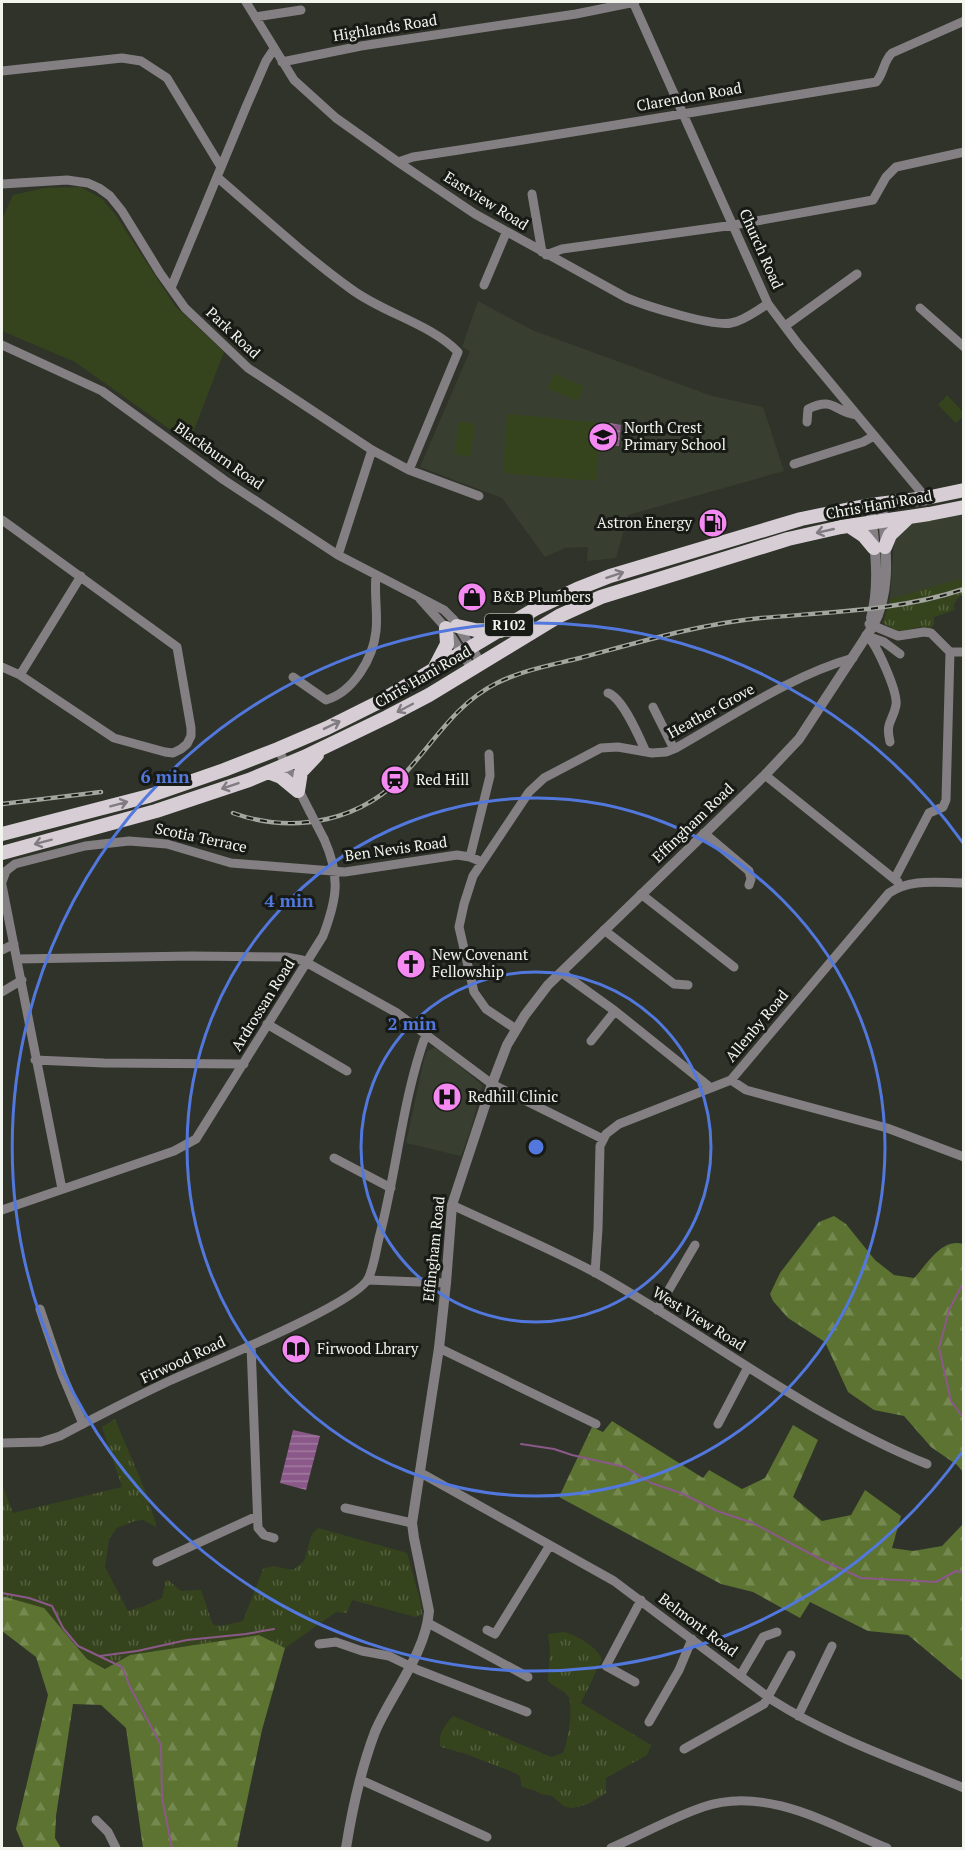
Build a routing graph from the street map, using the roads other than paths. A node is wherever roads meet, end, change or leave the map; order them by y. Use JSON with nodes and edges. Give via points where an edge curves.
{"nodes":[{"id":1,"x":246,"y":2,"type":"edge"},
{"id":2,"x":633,"y":2,"type":"edge"},
{"id":3,"x":301,"y":10,"type":"dead end"},
{"id":4,"x":255,"y":17,"type":"junction"},
{"id":5,"x":963,"y":21,"type":"edge"},
{"id":6,"x":274,"y":49,"type":"junction"},
{"id":7,"x":282,"y":62,"type":"junction"},
{"id":8,"x":2,"y":70,"type":"edge"},
{"id":9,"x":682,"y":113,"type":"junction"},
{"id":10,"x":963,"y":152,"type":"edge"},
{"id":11,"x":398,"y":162,"type":"junction"},
{"id":12,"x":219,"y":172,"type":"junction"},
{"id":13,"x":2,"y":184,"type":"edge"},
{"id":14,"x":532,"y":194,"type":"dead end"},
{"id":15,"x":734,"y":225,"type":"junction"},
{"id":16,"x":507,"y":232,"type":"junction"},
{"id":17,"x":544,"y":253,"type":"junction"},
{"id":18,"x":857,"y":274,"type":"dead end"},
{"id":19,"x":484,"y":285,"type":"dead end"},
{"id":20,"x":171,"y":288,"type":"junction"},
{"id":21,"x":768,"y":304,"type":"junction"},
{"id":22,"x":920,"y":308,"type":"dead end"},
{"id":23,"x":785,"y":326,"type":"junction"},
{"id":24,"x":2,"y":345,"type":"edge"},
{"id":25,"x":963,"y":347,"type":"edge"},
{"id":26,"x":857,"y":415,"type":"junction"},
{"id":27,"x":807,"y":422,"type":"dead end"},
{"id":28,"x":874,"y":436,"type":"junction"},
{"id":29,"x":372,"y":450,"type":"junction"},
{"id":30,"x":795,"y":464,"type":"dead end"},
{"id":31,"x":409,"y":470,"type":"junction"},
{"id":32,"x":910,"y":480,"type":"junction"},
{"id":33,"x":963,"y":490,"type":"edge"},
{"id":34,"x":479,"y":496,"type":"dead end"},
{"id":35,"x":926,"y":498,"type":"junction"},
{"id":36,"x":898,"y":502,"type":"junction"},
{"id":37,"x":876,"y":504,"type":"junction"},
{"id":38,"x":963,"y":507,"type":"edge"},
{"id":39,"x":910,"y":517,"type":"junction"},
{"id":40,"x":2,"y":520,"type":"edge"},
{"id":41,"x":878,"y":521,"type":"junction"},
{"id":42,"x":849,"y":526,"type":"junction"},
{"id":43,"x":879,"y":547,"type":"junction"},
{"id":44,"x":338,"y":555,"type":"junction"},
{"id":45,"x":376,"y":575,"type":"junction"},
{"id":46,"x":81,"y":576,"type":"junction"},
{"id":47,"x":452,"y":627,"type":"junction"},
{"id":48,"x":869,"y":630,"type":"junction"},
{"id":49,"x":500,"y":631,"type":"junction"},
{"id":50,"x":467,"y":650,"type":"junction"},
{"id":51,"x":950,"y":652,"type":"junction"},
{"id":52,"x":963,"y":652,"type":"edge"},
{"id":53,"x":900,"y":654,"type":"dead end"},
{"id":54,"x":852,"y":658,"type":"junction"},
{"id":55,"x":476,"y":666,"type":"junction"},
{"id":56,"x":2,"y":667,"type":"edge"},
{"id":57,"x":433,"y":671,"type":"junction"},
{"id":58,"x":20,"y":675,"type":"junction"},
{"id":59,"x":293,"y":677,"type":"dead end"},
{"id":60,"x":608,"y":693,"type":"dead end"},
{"id":61,"x":653,"y":707,"type":"dead end"},
{"id":62,"x":890,"y":742,"type":"dead end"},
{"id":63,"x":325,"y":748,"type":"junction"},
{"id":64,"x":278,"y":749,"type":"junction"},
{"id":65,"x":674,"y":749,"type":"junction"},
{"id":66,"x":646,"y":752,"type":"junction"},
{"id":67,"x":489,"y":754,"type":"dead end"},
{"id":68,"x":286,"y":765,"type":"junction"},
{"id":69,"x":268,"y":772,"type":"junction"},
{"id":70,"x":765,"y":775,"type":"junction"},
{"id":71,"x":298,"y":791,"type":"junction"},
{"id":72,"x":704,"y":833,"type":"junction"},
{"id":73,"x":2,"y":834,"type":"edge"},
{"id":74,"x":2,"y":853,"type":"edge"},
{"id":75,"x":470,"y":857,"type":"junction"},
{"id":76,"x":482,"y":862,"type":"junction"},
{"id":77,"x":336,"y":872,"type":"junction"},
{"id":78,"x":898,"y":882,"type":"junction"},
{"id":79,"x":2,"y":883,"type":"edge"},
{"id":80,"x":963,"y":883,"type":"edge"},
{"id":81,"x":749,"y":885,"type":"dead end"},
{"id":82,"x":640,"y":894,"type":"junction"},
{"id":83,"x":603,"y":930,"type":"junction"},
{"id":84,"x":14,"y":944,"type":"junction"},
{"id":85,"x":2,"y":950,"type":"edge"},
{"id":86,"x":17,"y":959,"type":"junction"},
{"id":87,"x":308,"y":962,"type":"junction"},
{"id":88,"x":734,"y":967,"type":"dead end"},
{"id":89,"x":566,"y":975,"type":"dead end"},
{"id":90,"x":22,"y":980,"type":"junction"},
{"id":91,"x":688,"y":985,"type":"dead end"},
{"id":92,"x":2,"y":993,"type":"edge"},
{"id":93,"x":615,"y":1011,"type":"junction"},
{"id":94,"x":267,"y":1024,"type":"junction"},
{"id":95,"x":516,"y":1029,"type":"junction"},
{"id":96,"x":426,"y":1034,"type":"junction"},
{"id":97,"x":591,"y":1041,"type":"dead end"},
{"id":98,"x":35,"y":1060,"type":"junction"},
{"id":99,"x":244,"y":1064,"type":"junction"},
{"id":100,"x":347,"y":1071,"type":"dead end"},
{"id":101,"x":731,"y":1080,"type":"junction"},
{"id":102,"x":492,"y":1084,"type":"junction"},
{"id":103,"x":711,"y":1088,"type":"junction"},
{"id":104,"x":603,"y":1139,"type":"junction"},
{"id":105,"x":963,"y":1157,"type":"edge"},
{"id":106,"x":334,"y":1158,"type":"dead end"},
{"id":107,"x":391,"y":1188,"type":"junction"},
{"id":108,"x":62,"y":1189,"type":"junction"},
{"id":109,"x":452,"y":1205,"type":"junction"},
{"id":110,"x":2,"y":1210,"type":"edge"},
{"id":111,"x":695,"y":1245,"type":"dead end"},
{"id":112,"x":595,"y":1273,"type":"junction"},
{"id":113,"x":368,"y":1280,"type":"junction"},
{"id":114,"x":446,"y":1283,"type":"junction"},
{"id":115,"x":40,"y":1309,"type":"dead end"},
{"id":116,"x":657,"y":1310,"type":"junction"},
{"id":117,"x":251,"y":1345,"type":"junction"},
{"id":118,"x":439,"y":1348,"type":"junction"},
{"id":119,"x":748,"y":1367,"type":"junction"},
{"id":120,"x":596,"y":1424,"type":"dead end"},
{"id":121,"x":718,"y":1424,"type":"dead end"},
{"id":122,"x":83,"y":1425,"type":"junction"},
{"id":123,"x":2,"y":1443,"type":"edge"},
{"id":124,"x":927,"y":1464,"type":"dead end"},
{"id":125,"x":421,"y":1473,"type":"junction"},
{"id":126,"x":345,"y":1508,"type":"dead end"},
{"id":127,"x":257,"y":1516,"type":"junction"},
{"id":128,"x":412,"y":1523,"type":"junction"},
{"id":129,"x":274,"y":1538,"type":"dead end"},
{"id":130,"x":550,"y":1545,"type":"junction"},
{"id":131,"x":157,"y":1562,"type":"dead end"},
{"id":132,"x":641,"y":1600,"type":"junction"},
{"id":133,"x":428,"y":1623,"type":"junction"},
{"id":134,"x":487,"y":1630,"type":"dead end"},
{"id":135,"x":777,"y":1632,"type":"dead end"},
{"id":136,"x":692,"y":1639,"type":"junction"},
{"id":137,"x":319,"y":1644,"type":"dead end"},
{"id":138,"x":832,"y":1646,"type":"dead end"},
{"id":139,"x":791,"y":1654,"type":"dead end"},
{"id":140,"x":409,"y":1665,"type":"junction"},
{"id":141,"x":740,"y":1676,"type":"junction"},
{"id":142,"x":528,"y":1677,"type":"dead end"},
{"id":143,"x":635,"y":1682,"type":"dead end"},
{"id":144,"x":769,"y":1698,"type":"junction"},
{"id":145,"x":527,"y":1712,"type":"dead end"},
{"id":146,"x":798,"y":1716,"type":"junction"},
{"id":147,"x":649,"y":1722,"type":"dead end"},
{"id":148,"x":684,"y":1749,"type":"dead end"},
{"id":149,"x":361,"y":1780,"type":"junction"},
{"id":150,"x":963,"y":1788,"type":"edge"},
{"id":151,"x":96,"y":1820,"type":"dead end"},
{"id":152,"x":487,"y":1837,"type":"dead end"},
{"id":153,"x":116,"y":1848,"type":"edge"},
{"id":154,"x":346,"y":1848,"type":"edge"},
{"id":155,"x":611,"y":1848,"type":"edge"},
{"id":156,"x":887,"y":1848,"type":"edge"}],
"edges":[{"from":1,"to":4,"type":"street","name":"Eastview Road"},
{"from":2,"to":7,"type":"street","name":"Highlands Road"},
{"from":2,"to":9,"type":"street","name":"Church Road"},
{"from":3,"to":4,"type":"street"},
{"from":4,"to":6,"type":"street","name":"Eastview Road"},
{"from":5,"to":9,"type":"street","name":"Clarendon Road","via":[[892,53],[876,82]]},
{"from":6,"to":7,"type":"street","name":"Eastview Road"},
{"from":6,"to":12,"type":"street"},
{"from":7,"to":11,"type":"street","name":"Eastview Road","via":[[303,90]]},
{"from":8,"to":12,"type":"street","via":[[122,58],[141,61],[167,78]]},
{"from":9,"to":11,"type":"street","name":"Clarendon Road"},
{"from":9,"to":15,"type":"street","name":"Church Road"},
{"from":10,"to":15,"type":"street","via":[[896,167],[873,200]]},
{"from":11,"to":16,"type":"street","name":"Eastview Road"},
{"from":12,"to":20,"type":"street"},
{"from":12,"to":31,"type":"street","via":[[351,290],[458,352]]},
{"from":13,"to":20,"type":"street","name":"Park Road","via":[[67,180],[99,188],[122,211]]},
{"from":14,"to":17,"type":"street"},
{"from":15,"to":17,"type":"street"},
{"from":15,"to":21,"type":"street","name":"Church Road"},
{"from":16,"to":17,"type":"street","name":"Eastview Road"},
{"from":16,"to":19,"type":"street"},
{"from":17,"to":21,"type":"street","name":"Eastview Road","via":[[627,298],[718,323],[736,322]]},
{"from":18,"to":23,"type":"street"},
{"from":20,"to":29,"type":"street","name":"Park Road","via":[[198,322],[248,368]]},
{"from":21,"to":23,"type":"street","name":"Church Road"},
{"from":22,"to":25,"type":"street"},
{"from":23,"to":26,"type":"street","name":"Church Road"},
{"from":24,"to":44,"type":"street","name":"Blackburn Road","via":[[102,392],[224,480]]},
{"from":26,"to":27,"type":"street","via":[[828,403],[808,409]]},
{"from":26,"to":28,"type":"street","name":"Church Road"},
{"from":28,"to":30,"type":"street"},
{"from":28,"to":32,"type":"street","name":"Church Road"},
{"from":29,"to":31,"type":"street","name":"Park Road"},
{"from":29,"to":44,"type":"street"},
{"from":31,"to":34,"type":"street","name":"Park Road"},
{"from":32,"to":35,"type":"street","name":"Church Road"},
{"from":32,"to":36,"type":"street","via":[[909,492]]},
{"from":33,"to":35,"type":"main road","name":"Chris Hani Road","number":"R102"},
{"from":35,"to":36,"type":"main road","name":"Chris Hani Road","number":"R102"},
{"from":36,"to":37,"type":"main road","name":"Chris Hani Road","number":"R102"},
{"from":37,"to":41,"type":"street","name":"Effingham Road"},
{"from":49,"to":37,"type":"main road","name":"Chris Hani Road","number":"R102","one_way":true,"via":[[535,609],[610,576],[791,521]]},
{"from":38,"to":39,"type":"main road","name":"Chris Hani Road","number":"R102"},
{"from":39,"to":41,"type":"main road","name":"Chris Hani Road","number":"R102"},
{"from":39,"to":43,"type":"main road"},
{"from":40,"to":46,"type":"street"},
{"from":41,"to":42,"type":"main road","name":"Chris Hani Road","number":"R102"},
{"from":41,"to":43,"type":"street","name":"Effingham Road"},
{"from":42,"to":43,"type":"main road"},
{"from":42,"to":55,"type":"main road","name":"Chris Hani Road","number":"R102","one_way":true,"via":[[788,539],[601,597],[559,616]]},
{"from":43,"to":48,"type":"street","name":"Effingham Road","via":[[886,587],[880,612]]},
{"from":44,"to":45,"type":"street","name":"Blackburn Road"},
{"from":45,"to":47,"type":"street","name":"Blackburn Road","via":[[418,597]]},
{"from":45,"to":59,"type":"street","via":[[376,633],[352,684],[329,700]]},
{"from":46,"to":58,"type":"street"},
{"from":46,"to":58,"type":"street","via":[[177,647],[191,728],[187,744],[173,753],[114,738]]},
{"from":47,"to":49,"type":"main road"},
{"from":47,"to":50,"type":"street","name":"Blackburn Road"},
{"from":47,"to":57,"type":"main road"},
{"from":48,"to":51,"type":"street","via":[[898,636],[931,633]]},
{"from":48,"to":53,"type":"street"},
{"from":48,"to":54,"type":"street","name":"Effingham Road"},
{"from":48,"to":62,"type":"street","via":[[896,696],[888,726]]},
{"from":49,"to":50,"type":"main road","name":"Chris Hani Road","number":"R102"},
{"from":50,"to":55,"type":"street","name":"Blackburn Road"},
{"from":50,"to":57,"type":"main road","name":"Chris Hani Road","number":"R102"},
{"from":51,"to":52,"type":"street"},
{"from":51,"to":78,"type":"street","via":[[946,800],[943,807],[929,813]]},
{"from":54,"to":65,"type":"street","name":"Heather Grove","via":[[788,685]]},
{"from":54,"to":70,"type":"street","name":"Effingham Road","via":[[799,739]]},
{"from":55,"to":63,"type":"main road","name":"Chris Hani Road","number":"R102","one_way":true},
{"from":56,"to":58,"type":"street"},
{"from":64,"to":57,"type":"main road","name":"Chris Hani Road","number":"R102","one_way":true,"via":[[369,707]]},
{"from":60,"to":66,"type":"street","via":[[620,703]]},
{"from":61,"to":65,"type":"street"},
{"from":63,"to":68,"type":"main road","name":"Chris Hani Road","number":"R102"},
{"from":63,"to":71,"type":"main road","via":[[301,772]]},
{"from":64,"to":68,"type":"street","name":"Ardrossan Road"},
{"from":73,"to":64,"type":"main road","name":"Chris Hani Road","number":"R102","one_way":true,"via":[[149,796]]},
{"from":65,"to":66,"type":"street","name":"Heather Grove"},
{"from":66,"to":76,"type":"street","name":"Heather Grove","via":[[601,748],[544,778],[529,792]]},
{"from":67,"to":75,"type":"street","via":[[490,776]]},
{"from":68,"to":69,"type":"main road","name":"Chris Hani Road","number":"R102"},
{"from":68,"to":71,"type":"street","name":"Ardrossan Road"},
{"from":69,"to":71,"type":"main road"},
{"from":69,"to":74,"type":"main road","name":"Chris Hani Road","number":"R102","one_way":true,"via":[[156,811]]},
{"from":70,"to":72,"type":"street","name":"Effingham Road"},
{"from":70,"to":78,"type":"street"},
{"from":71,"to":77,"type":"street","name":"Ardrossan Road","bridge":true,"via":[[324,839]]},
{"from":72,"to":81,"type":"street","via":[[749,871]]},
{"from":72,"to":82,"type":"street","name":"Effingham Road"},
{"from":75,"to":76,"type":"street","name":"Ben Nevis Road"},
{"from":75,"to":77,"type":"street","name":"Ben Nevis Road","via":[[457,855]]},
{"from":76,"to":95,"type":"street","via":[[469,885],[460,920],[462,945],[477,998],[486,1009]]},
{"from":77,"to":79,"type":"street","name":"Scotia Terrace","via":[[231,863],[167,844],[129,841],[85,846],[15,864],[6,871]]},
{"from":77,"to":87,"type":"street","name":"Ardrossan Road","via":[[329,920]]},
{"from":78,"to":80,"type":"street"},
{"from":78,"to":101,"type":"street","name":"Allenby Road"},
{"from":79,"to":84,"type":"street"},
{"from":82,"to":83,"type":"street","name":"Effingham Road"},
{"from":82,"to":88,"type":"street"},
{"from":83,"to":91,"type":"street","via":[[674,984]]},
{"from":83,"to":95,"type":"street","name":"Effingham Road","via":[[548,985]]},
{"from":84,"to":85,"type":"street"},
{"from":84,"to":86,"type":"street"},
{"from":86,"to":87,"type":"street","via":[[265,957]]},
{"from":86,"to":90,"type":"street"},
{"from":87,"to":94,"type":"street","name":"Ardrossan Road"},
{"from":87,"to":96,"type":"street"},
{"from":89,"to":93,"type":"street"},
{"from":90,"to":92,"type":"street"},
{"from":90,"to":98,"type":"street"},
{"from":93,"to":97,"type":"street"},
{"from":93,"to":103,"type":"street"},
{"from":94,"to":99,"type":"street","name":"Ardrossan Road"},
{"from":94,"to":100,"type":"street"},
{"from":95,"to":102,"type":"street","name":"Effingham Road"},
{"from":96,"to":102,"type":"street"},
{"from":96,"to":107,"type":"street","via":[[408,1097]]},
{"from":98,"to":99,"type":"street"},
{"from":98,"to":108,"type":"street"},
{"from":99,"to":108,"type":"street","name":"Ardrossan Road","via":[[202,1131],[190,1143]]},
{"from":101,"to":103,"type":"street","name":"Allenby Road"},
{"from":101,"to":105,"type":"street","via":[[746,1090],[887,1128]]},
{"from":102,"to":104,"type":"street"},
{"from":102,"to":109,"type":"street","name":"Effingham Road"},
{"from":103,"to":104,"type":"street","name":"Allenby Road","via":[[619,1124]]},
{"from":104,"to":112,"type":"street","via":[[599,1154]]},
{"from":106,"to":107,"type":"street"},
{"from":107,"to":113,"type":"street"},
{"from":108,"to":110,"type":"street","name":"Ardrossan Road"},
{"from":109,"to":112,"type":"street","name":"West View Road"},
{"from":109,"to":114,"type":"street","name":"Effingham Road"},
{"from":111,"to":116,"type":"street"},
{"from":112,"to":116,"type":"street","name":"West View Road"},
{"from":113,"to":114,"type":"street"},
{"from":113,"to":117,"type":"street","name":"Firwood Road","via":[[350,1297]]},
{"from":114,"to":118,"type":"street","name":"Effingham Road"},
{"from":115,"to":122,"type":"street"},
{"from":116,"to":119,"type":"street","name":"West View Road"},
{"from":117,"to":122,"type":"street","name":"Firwood Road"},
{"from":117,"to":127,"type":"street"},
{"from":118,"to":120,"type":"street"},
{"from":118,"to":125,"type":"street","name":"Effingham Road"},
{"from":119,"to":121,"type":"street"},
{"from":119,"to":124,"type":"street","name":"West View Road","via":[[853,1430]]},
{"from":122,"to":123,"type":"street","name":"Firwood Road","via":[[50,1440]]},
{"from":125,"to":128,"type":"street","name":"Effingham Road"},
{"from":125,"to":130,"type":"street","name":"Belmont Road"},
{"from":126,"to":128,"type":"street"},
{"from":127,"to":129,"type":"street","via":[[261,1533]]},
{"from":127,"to":131,"type":"street"},
{"from":128,"to":133,"type":"street","name":"Effingham Road"},
{"from":130,"to":132,"type":"street","name":"Belmont Road"},
{"from":130,"to":134,"type":"street","via":[[495,1634]]},
{"from":132,"to":136,"type":"street","name":"Belmont Road"},
{"from":132,"to":143,"type":"street","via":[[606,1666]]},
{"from":133,"to":140,"type":"street","name":"Effingham Road"},
{"from":133,"to":142,"type":"street"},
{"from":135,"to":141,"type":"street","via":[[762,1639]]},
{"from":136,"to":141,"type":"street","name":"Belmont Road"},
{"from":136,"to":147,"type":"street"},
{"from":137,"to":140,"type":"street","via":[[336,1642]]},
{"from":138,"to":146,"type":"street"},
{"from":139,"to":144,"type":"street"},
{"from":140,"to":145,"type":"street"},
{"from":140,"to":149,"type":"street","name":"Effingham Road","via":[[375,1732]]},
{"from":141,"to":144,"type":"street","name":"Belmont Road"},
{"from":144,"to":146,"type":"street","name":"Belmont Road"},
{"from":144,"to":148,"type":"street","via":[[761,1707]]},
{"from":146,"to":150,"type":"street","name":"Belmont Road"},
{"from":149,"to":152,"type":"street"},
{"from":149,"to":154,"type":"street","name":"Effingham Road"},
{"from":151,"to":153,"type":"street"},
{"from":155,"to":156,"type":"street","via":[[703,1806],[747,1800],[801,1812]]}]}
